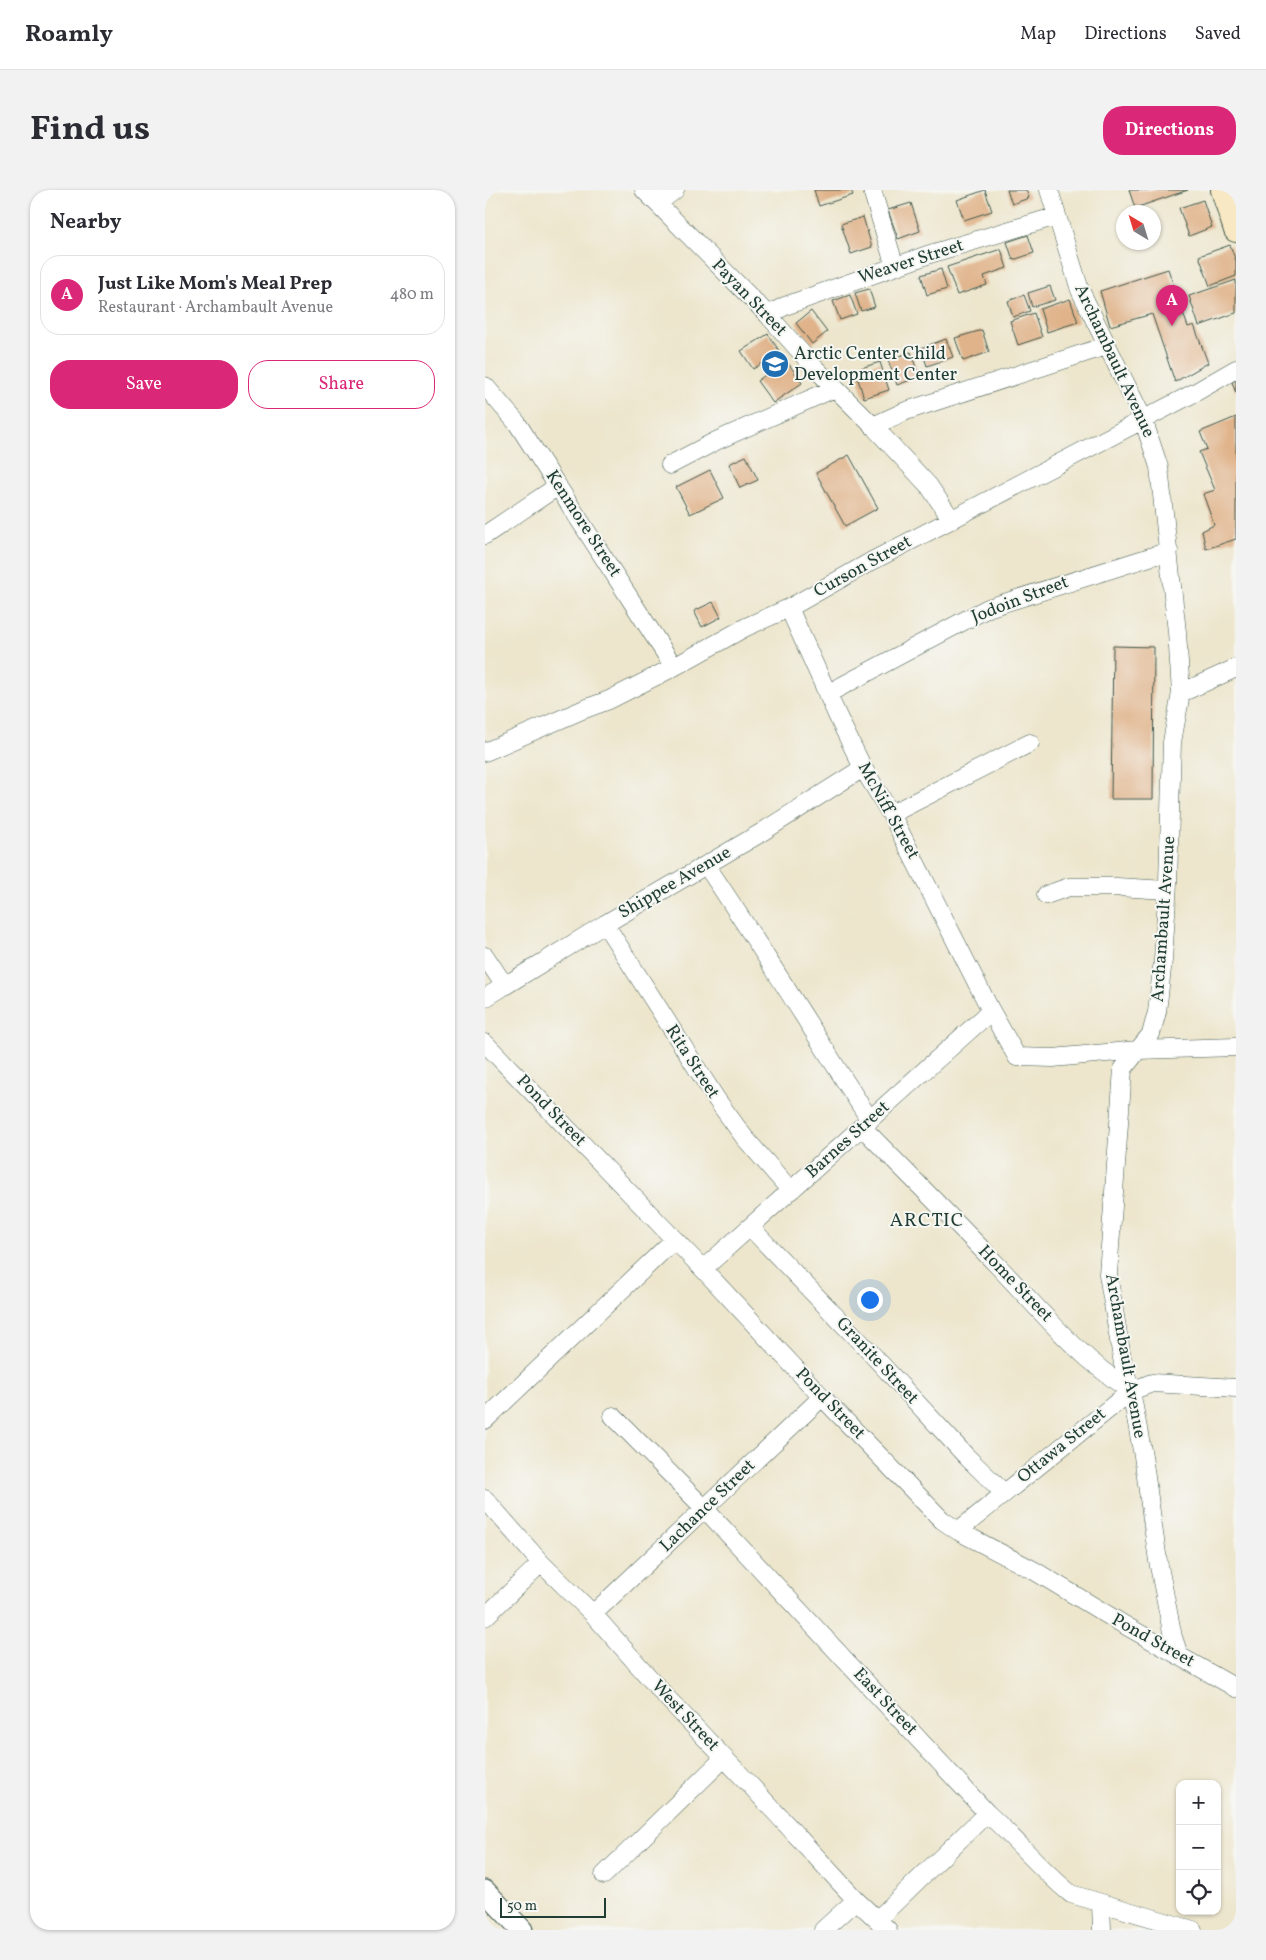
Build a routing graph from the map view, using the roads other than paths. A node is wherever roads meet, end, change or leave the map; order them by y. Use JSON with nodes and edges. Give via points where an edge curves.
{"nodes":[{"id":1,"x":644,"y":190,"type":"edge"},
{"id":2,"x":675,"y":190,"type":"edge"},
{"id":3,"x":872,"y":190,"type":"edge"},
{"id":4,"x":1049,"y":190,"type":"edge"},
{"id":5,"x":1223,"y":190,"type":"edge"},
{"id":6,"x":658,"y":204,"type":"junction"},
{"id":7,"x":1057,"y":216,"type":"junction"},
{"id":8,"x":1236,"y":230,"type":"edge"},
{"id":9,"x":895,"y":267,"type":"junction"},
{"id":10,"x":768,"y":315,"type":"junction"},
{"id":11,"x":1107,"y":346,"type":"junction"},
{"id":12,"x":1236,"y":369,"type":"edge"},
{"id":13,"x":485,"y":386,"type":"edge"},
{"id":14,"x":835,"y":388,"type":"junction"},
{"id":15,"x":1143,"y":419,"type":"junction"},
{"id":16,"x":873,"y":426,"type":"junction"},
{"id":17,"x":670,"y":465,"type":"dead end"},
{"id":18,"x":558,"y":486,"type":"junction"},
{"id":19,"x":952,"y":520,"type":"junction"},
{"id":20,"x":485,"y":535,"type":"edge"},
{"id":21,"x":1169,"y":551,"type":"junction"},
{"id":22,"x":789,"y":608,"type":"junction"},
{"id":23,"x":674,"y":667,"type":"junction"},
{"id":24,"x":1236,"y":668,"type":"edge"},
{"id":25,"x":1181,"y":693,"type":"junction"},
{"id":26,"x":827,"y":694,"type":"junction"},
{"id":27,"x":1030,"y":743,"type":"dead end"},
{"id":28,"x":485,"y":752,"type":"edge"},
{"id":29,"x":863,"y":768,"type":"junction"},
{"id":30,"x":891,"y":814,"type":"junction"},
{"id":31,"x":706,"y":865,"type":"junction"},
{"id":32,"x":1167,"y":890,"type":"junction"},
{"id":33,"x":1046,"y":895,"type":"dead end"},
{"id":34,"x":605,"y":924,"type":"junction"},
{"id":35,"x":485,"y":956,"type":"edge"},
{"id":36,"x":505,"y":986,"type":"junction"},
{"id":37,"x":485,"y":998,"type":"edge"},
{"id":38,"x":991,"y":1011,"type":"junction"},
{"id":39,"x":485,"y":1042,"type":"edge"},
{"id":40,"x":1236,"y":1048,"type":"edge"},
{"id":41,"x":1137,"y":1050,"type":"junction"},
{"id":42,"x":866,"y":1123,"type":"junction"},
{"id":43,"x":791,"y":1191,"type":"junction"},
{"id":44,"x":751,"y":1228,"type":"junction"},
{"id":45,"x":674,"y":1240,"type":"junction"},
{"id":46,"x":703,"y":1269,"type":"junction"},
{"id":47,"x":1236,"y":1388,"type":"edge"},
{"id":48,"x":1131,"y":1391,"type":"junction"},
{"id":49,"x":822,"y":1397,"type":"junction"},
{"id":50,"x":613,"y":1416,"type":"dead end"},
{"id":51,"x":485,"y":1420,"type":"edge"},
{"id":52,"x":1004,"y":1493,"type":"junction"},
{"id":53,"x":485,"y":1500,"type":"edge"},
{"id":54,"x":705,"y":1509,"type":"junction"},
{"id":55,"x":958,"y":1531,"type":"junction"},
{"id":56,"x":541,"y":1563,"type":"junction"},
{"id":57,"x":593,"y":1614,"type":"junction"},
{"id":58,"x":485,"y":1617,"type":"edge"},
{"id":59,"x":1179,"y":1655,"type":"junction"},
{"id":60,"x":1236,"y":1688,"type":"edge"},
{"id":61,"x":724,"y":1758,"type":"junction"},
{"id":62,"x":987,"y":1813,"type":"junction"},
{"id":63,"x":604,"y":1875,"type":"dead end"},
{"id":64,"x":485,"y":1891,"type":"edge"},
{"id":65,"x":855,"y":1900,"type":"junction"},
{"id":66,"x":1101,"y":1904,"type":"junction"},
{"id":67,"x":883,"y":1924,"type":"edge"},
{"id":68,"x":522,"y":1930,"type":"edge"},
{"id":69,"x":823,"y":1930,"type":"edge"},
{"id":70,"x":1102,"y":1930,"type":"edge"},
{"id":71,"x":1193,"y":1930,"type":"edge"}],
"edges":[{"from":1,"to":6,"type":"street","name":"Payan Street"},
{"from":2,"to":6,"type":"street"},
{"from":3,"to":9,"type":"street"},
{"from":4,"to":7,"type":"street","name":"Archambault Avenue"},
{"from":5,"to":8,"type":"main road"},
{"from":6,"to":10,"type":"street","name":"Payan Street"},
{"from":7,"to":9,"type":"street","name":"Weaver Street"},
{"from":7,"to":11,"type":"street","name":"Archambault Avenue","via":[[1080,290]]},
{"from":9,"to":10,"type":"street","name":"Weaver Street","via":[[803,299]]},
{"from":10,"to":14,"type":"street","name":"Payan Street"},
{"from":11,"to":15,"type":"street","name":"Archambault Avenue"},
{"from":11,"to":16,"type":"street","via":[[906,411]]},
{"from":12,"to":15,"type":"street","name":"Curson Street"},
{"from":13,"to":18,"type":"street","name":"Kenmore Street","via":[[517,423]]},
{"from":14,"to":16,"type":"street","name":"Payan Street"},
{"from":14,"to":17,"type":"street"},
{"from":15,"to":19,"type":"street","name":"Curson Street"},
{"from":15,"to":21,"type":"street","name":"Archambault Avenue","via":[[1159,467]]},
{"from":16,"to":19,"type":"street","name":"Payan Street","via":[[929,486]]},
{"from":18,"to":20,"type":"street"},
{"from":18,"to":23,"type":"street","name":"Kenmore Street"},
{"from":19,"to":22,"type":"street","name":"Curson Street"},
{"from":21,"to":25,"type":"street","name":"Archambault Avenue"},
{"from":21,"to":26,"type":"street","name":"Jodoin Street","via":[[988,608]]},
{"from":22,"to":23,"type":"street","name":"Curson Street","via":[[746,627]]},
{"from":22,"to":26,"type":"street","name":"McNiff Street"},
{"from":23,"to":28,"type":"street","name":"Curson Street","via":[[609,700]]},
{"from":24,"to":25,"type":"street"},
{"from":25,"to":32,"type":"street","name":"Archambault Avenue","via":[[1172,742]]},
{"from":26,"to":29,"type":"street","name":"McNiff Street"},
{"from":27,"to":30,"type":"street"},
{"from":29,"to":30,"type":"street","name":"McNiff Street"},
{"from":29,"to":31,"type":"street","name":"Shippee Avenue"},
{"from":30,"to":38,"type":"street","name":"McNiff Street"},
{"from":31,"to":34,"type":"street","name":"Shippee Avenue"},
{"from":31,"to":42,"type":"street","name":"Home Street","via":[[752,933]]},
{"from":32,"to":33,"type":"street","via":[[1069,887]]},
{"from":32,"to":41,"type":"street","name":"Archambault Avenue","via":[[1157,1012],[1151,1034]]},
{"from":34,"to":36,"type":"street","name":"Shippee Avenue"},
{"from":34,"to":43,"type":"street","name":"Rita Street","via":[[717,1100]]},
{"from":35,"to":36,"type":"street"},
{"from":36,"to":37,"type":"street","name":"Shippee Avenue"},
{"from":38,"to":41,"type":"street","name":"McNiff Street","via":[[1017,1057],[1053,1058]]},
{"from":38,"to":42,"type":"street","name":"Barnes Street"},
{"from":39,"to":45,"type":"street","name":"Pond Street"},
{"from":40,"to":41,"type":"street"},
{"from":41,"to":48,"type":"street","name":"Archambault Avenue","via":[[1123,1069],[1108,1274]]},
{"from":42,"to":43,"type":"street","name":"Barnes Street"},
{"from":42,"to":48,"type":"street","name":"Home Street","via":[[1086,1359]]},
{"from":43,"to":44,"type":"street","name":"Barnes Street"},
{"from":44,"to":46,"type":"street","name":"Barnes Street"},
{"from":44,"to":52,"type":"street","name":"Granite Street"},
{"from":45,"to":46,"type":"street","name":"Pond Street"},
{"from":45,"to":51,"type":"street"},
{"from":46,"to":49,"type":"street","name":"Pond Street"},
{"from":47,"to":48,"type":"street","name":"Ottawa Street","via":[[1152,1384]]},
{"from":48,"to":52,"type":"street","name":"Ottawa Street"},
{"from":48,"to":59,"type":"street","name":"Archambault Avenue","via":[[1159,1561]]},
{"from":49,"to":54,"type":"street","name":"Lachance Street"},
{"from":49,"to":55,"type":"street","name":"Pond Street","via":[[930,1509]]},
{"from":50,"to":54,"type":"street","name":"East Street"},
{"from":52,"to":55,"type":"street","name":"Ottawa Street"},
{"from":53,"to":56,"type":"street","name":"West Street"},
{"from":54,"to":57,"type":"street","name":"Lachance Street"},
{"from":54,"to":62,"type":"street","name":"East Street"},
{"from":55,"to":59,"type":"street","name":"Pond Street","via":[[1033,1570]]},
{"from":56,"to":57,"type":"street","name":"West Street"},
{"from":56,"to":58,"type":"street"},
{"from":57,"to":61,"type":"street","name":"West Street"},
{"from":59,"to":60,"type":"street","name":"Pond Street"},
{"from":61,"to":63,"type":"street"},
{"from":61,"to":65,"type":"street","name":"West Street"},
{"from":62,"to":66,"type":"street","name":"East Street","via":[[1058,1884],[1071,1894]]},
{"from":62,"to":67,"type":"street"},
{"from":64,"to":68,"type":"street"},
{"from":65,"to":67,"type":"street","name":"West Street"},
{"from":65,"to":69,"type":"street"},
{"from":66,"to":70,"type":"street"},
{"from":66,"to":71,"type":"street","name":"East Street"}]}
